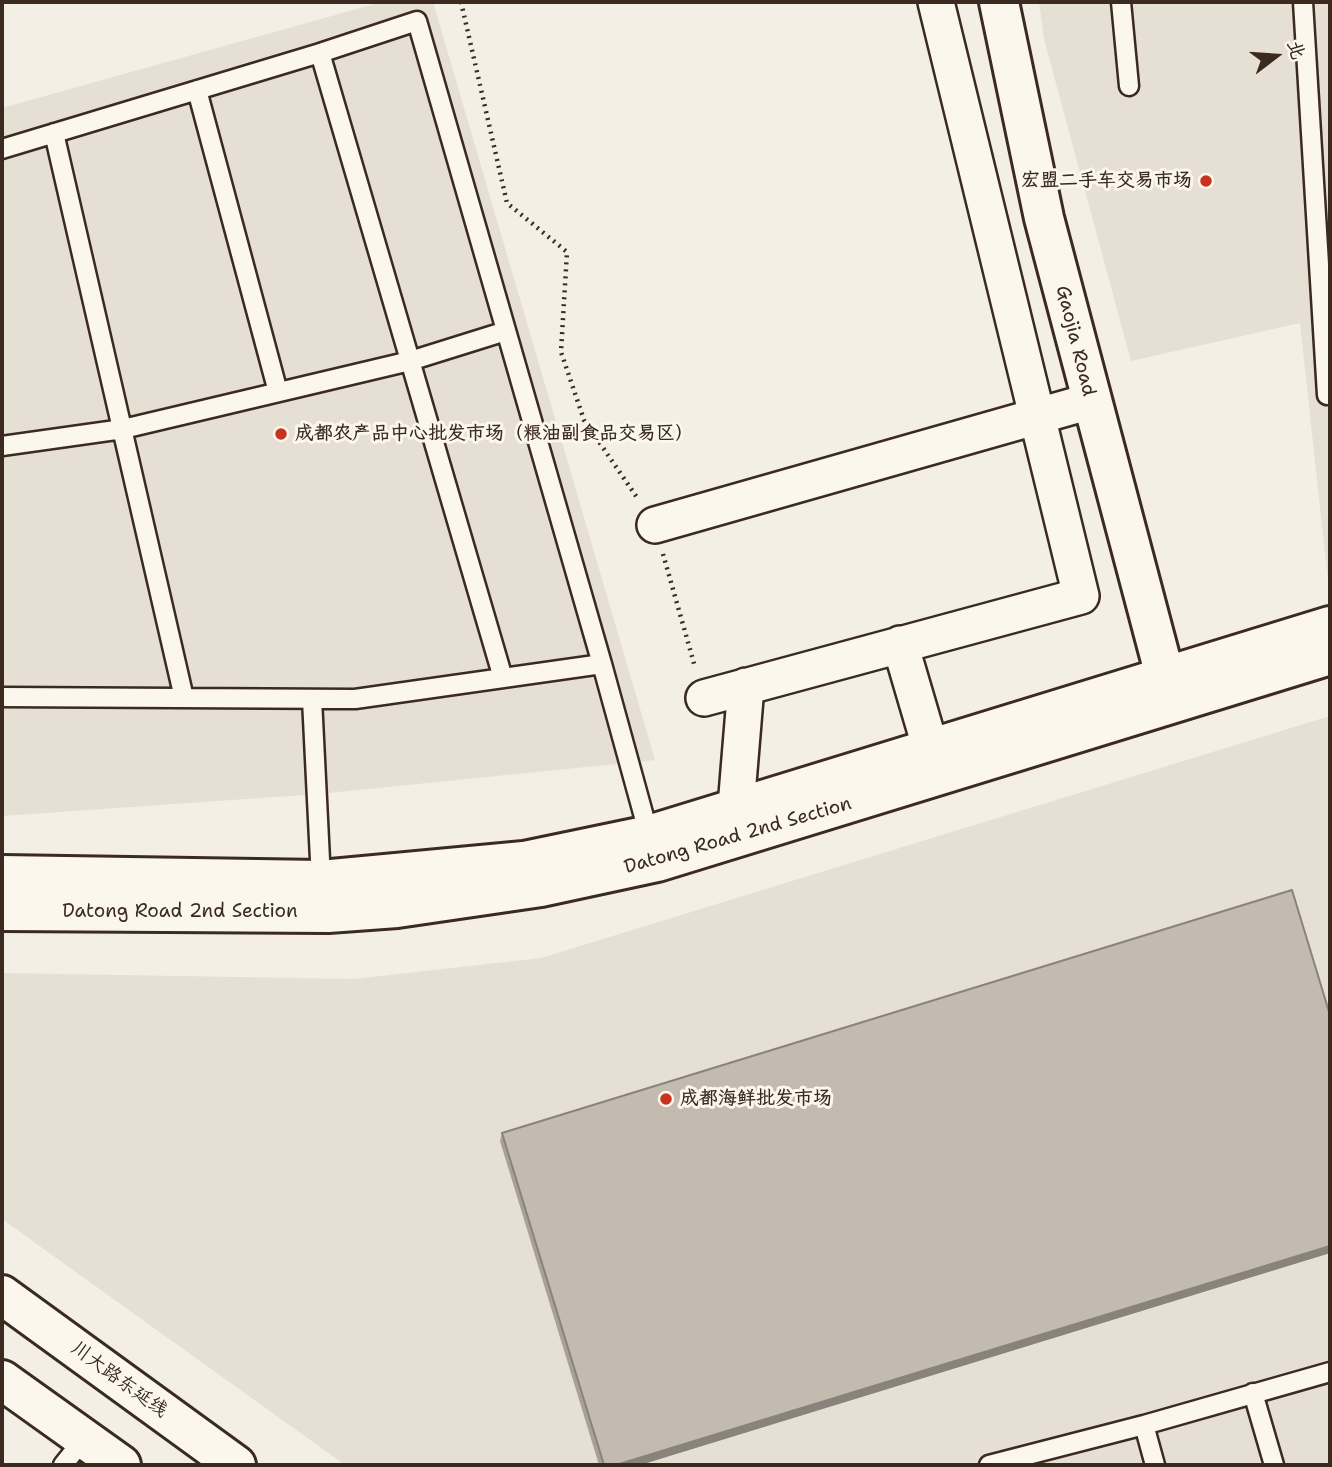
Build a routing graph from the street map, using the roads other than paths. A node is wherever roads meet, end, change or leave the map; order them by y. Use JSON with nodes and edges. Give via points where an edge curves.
{"nodes":[{"id":1,"x":936,"y":2,"type":"edge"},
{"id":2,"x":999,"y":2,"type":"edge"},
{"id":3,"x":1121,"y":2,"type":"edge"},
{"id":4,"x":1303,"y":2,"type":"edge"},
{"id":5,"x":320,"y":53,"type":"junction"},
{"id":6,"x":1129,"y":86,"type":"dead end"},
{"id":7,"x":197,"y":90,"type":"junction"},
{"id":8,"x":54,"y":133,"type":"junction"},
{"id":9,"x":2,"y":149,"type":"edge"},
{"id":10,"x":506,"y":331,"type":"junction"},
{"id":11,"x":410,"y":361,"type":"junction"},
{"id":12,"x":278,"y":392,"type":"junction"},
{"id":13,"x":1330,"y":395,"type":"edge"},
{"id":14,"x":1091,"y":401,"type":"junction"},
{"id":15,"x":1037,"y":417,"type":"junction"},
{"id":16,"x":123,"y":429,"type":"junction"},
{"id":17,"x":2,"y":446,"type":"edge"},
{"id":18,"x":655,"y":525,"type":"road end"},
{"id":19,"x":900,"y":644,"type":"junction"},
{"id":20,"x":1327,"y":648,"type":"edge"},
{"id":21,"x":602,"y":664,"type":"junction"},
{"id":22,"x":1165,"y":676,"type":"junction"},
{"id":23,"x":503,"y":678,"type":"junction"},
{"id":24,"x":746,"y":686,"type":"junction"},
{"id":25,"x":2,"y":698,"type":"edge"},
{"id":26,"x":184,"y":698,"type":"junction"},
{"id":27,"x":704,"y":698,"type":"road end"},
{"id":28,"x":312,"y":699,"type":"junction"},
{"id":29,"x":930,"y":746,"type":"junction"},
{"id":30,"x":736,"y":807,"type":"junction"},
{"id":31,"x":649,"y":835,"type":"junction"},
{"id":32,"x":2,"y":874,"type":"edge"},
{"id":33,"x":321,"y":880,"type":"junction"},
{"id":34,"x":2,"y":911,"type":"edge"},
{"id":35,"x":2,"y":1295,"type":"edge"},
{"id":36,"x":1330,"y":1372,"type":"edge"},
{"id":37,"x":2,"y":1380,"type":"edge"},
{"id":38,"x":1253,"y":1393,"type":"junction"},
{"id":39,"x":1144,"y":1425,"type":"junction"},
{"id":40,"x":73,"y":1452,"type":"edge"},
{"id":41,"x":121,"y":1465,"type":"edge"},
{"id":42,"x":236,"y":1465,"type":"edge"},
{"id":43,"x":989,"y":1465,"type":"edge"},
{"id":44,"x":1155,"y":1465,"type":"edge"},
{"id":45,"x":1274,"y":1465,"type":"edge"}],
"edges":[{"from":1,"to":15,"type":"street"},
{"from":2,"to":14,"type":"street","name":"Gaojia Road","via":[[1044,218]]},
{"from":3,"to":6,"type":"lane"},
{"from":4,"to":13,"type":"lane"},
{"from":5,"to":7,"type":"lane"},
{"from":5,"to":10,"type":"lane","via":[[417,21]]},
{"from":5,"to":11,"type":"lane"},
{"from":7,"to":8,"type":"lane"},
{"from":7,"to":12,"type":"lane"},
{"from":8,"to":9,"type":"lane"},
{"from":8,"to":16,"type":"lane"},
{"from":10,"to":11,"type":"lane"},
{"from":10,"to":21,"type":"lane"},
{"from":11,"to":12,"type":"lane"},
{"from":11,"to":23,"type":"lane"},
{"from":12,"to":16,"type":"lane"},
{"from":14,"to":15,"type":"street"},
{"from":14,"to":22,"type":"street","name":"Gaojia Road"},
{"from":15,"to":18,"type":"street"},
{"from":15,"to":19,"type":"street","via":[[1081,596]]},
{"from":16,"to":17,"type":"lane"},
{"from":16,"to":26,"type":"lane"},
{"from":19,"to":24,"type":"street"},
{"from":19,"to":29,"type":"street"},
{"from":20,"to":22,"type":"street","name":"Datong Road 2nd Section"},
{"from":20,"to":34,"type":"street","name":"Datong Road 2nd Section","via":[[657,862],[541,887],[328,913]]},
{"from":21,"to":23,"type":"lane"},
{"from":21,"to":31,"type":"lane"},
{"from":22,"to":29,"type":"street","name":"Datong Road 2nd Section"},
{"from":23,"to":28,"type":"lane","via":[[355,699]]},
{"from":24,"to":27,"type":"street"},
{"from":24,"to":30,"type":"street"},
{"from":25,"to":26,"type":"lane"},
{"from":26,"to":28,"type":"lane"},
{"from":28,"to":33,"type":"lane"},
{"from":29,"to":30,"type":"street","name":"Datong Road 2nd Section"},
{"from":30,"to":31,"type":"street","name":"Datong Road 2nd Section"},
{"from":31,"to":33,"type":"street","name":"Datong Road 2nd Section","via":[[524,861]]},
{"from":32,"to":33,"type":"street","name":"Datong Road 2nd Section"},
{"from":35,"to":42,"type":"street","name":"川大路东延线"},
{"from":36,"to":38,"type":"lane"},
{"from":37,"to":40,"type":"street"},
{"from":38,"to":39,"type":"lane"},
{"from":38,"to":45,"type":"lane"},
{"from":39,"to":43,"type":"lane"},
{"from":39,"to":44,"type":"lane"},
{"from":40,"to":41,"type":"street"}]}
